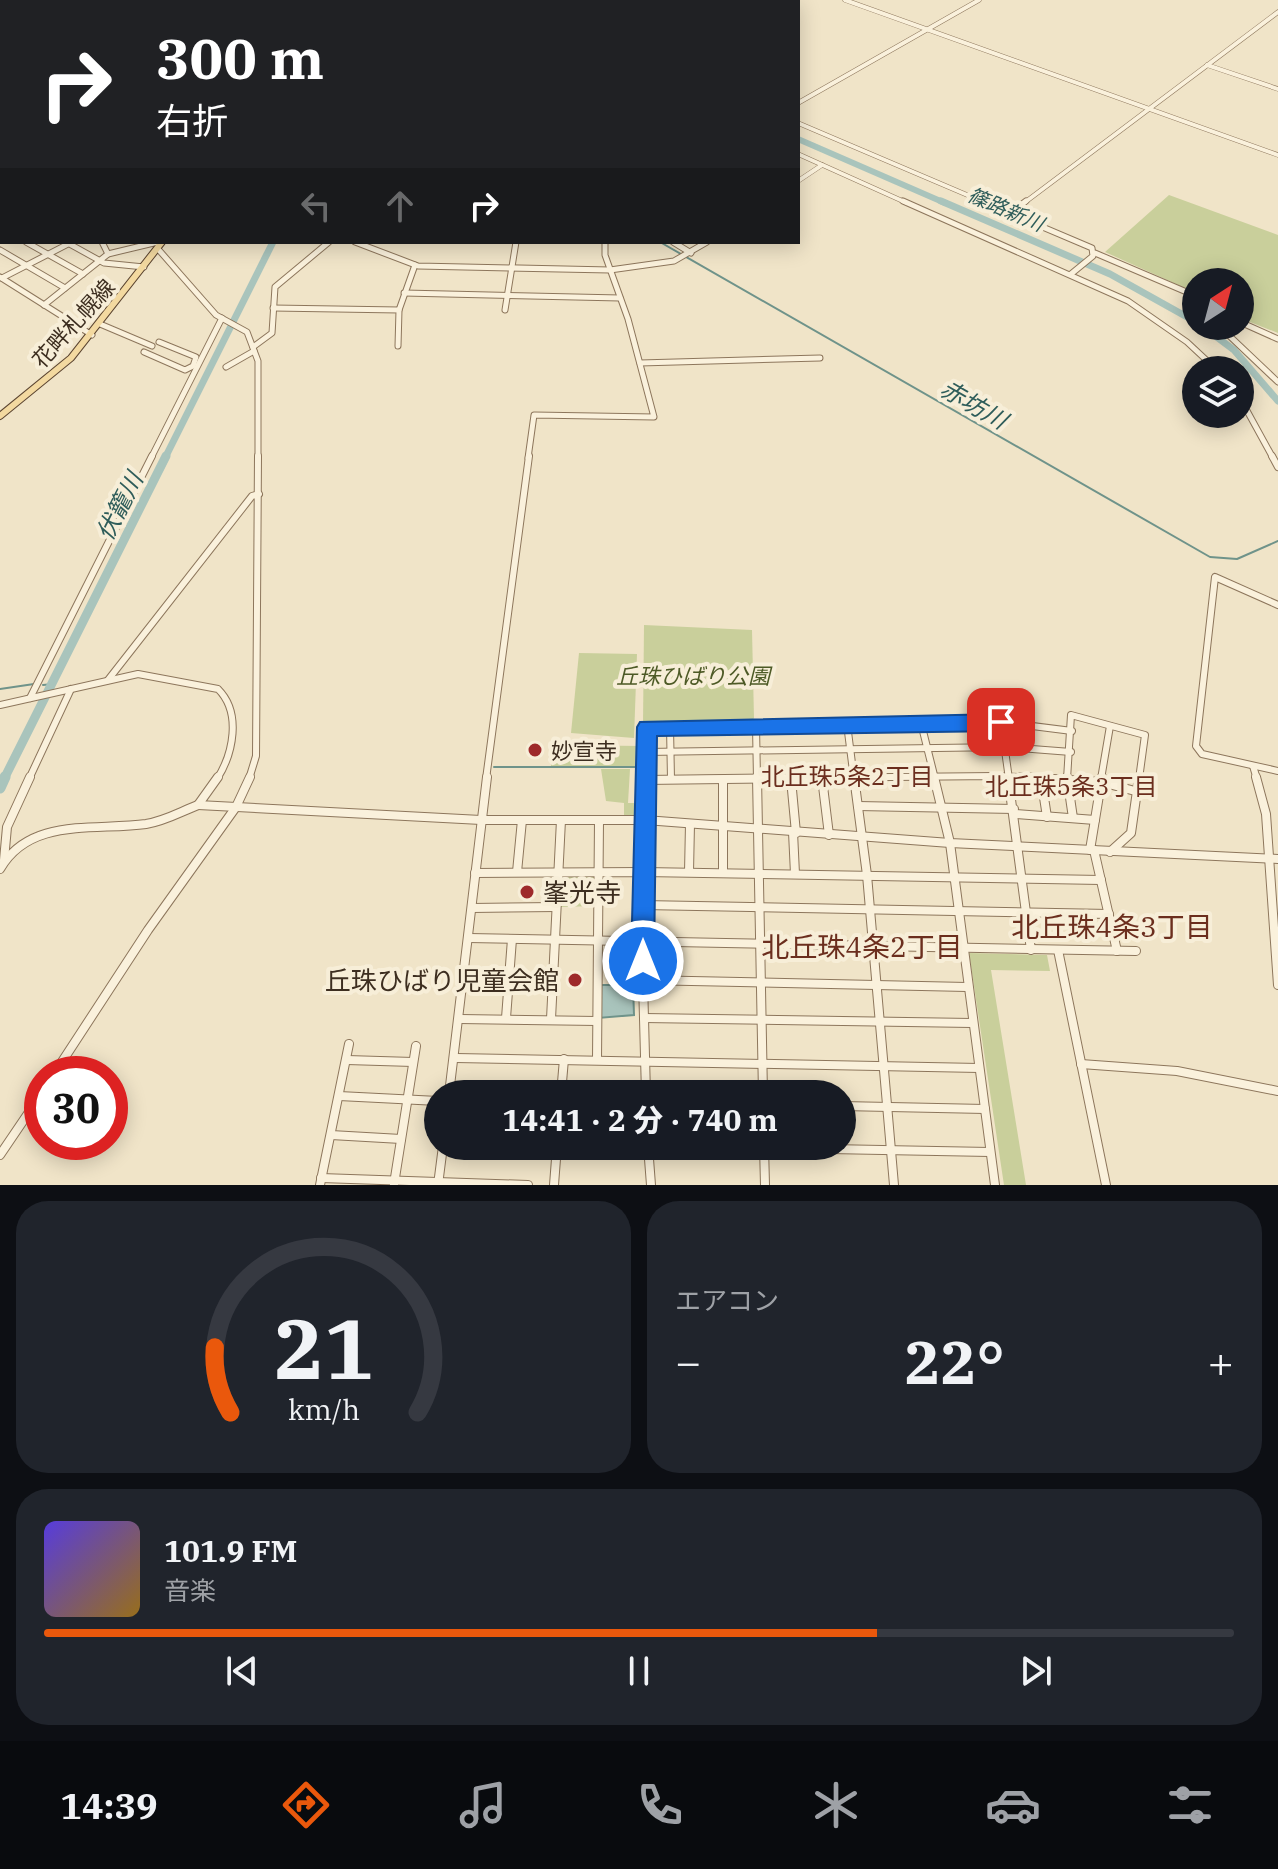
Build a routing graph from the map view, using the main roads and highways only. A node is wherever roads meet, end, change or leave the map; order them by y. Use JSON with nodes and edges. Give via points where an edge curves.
{"nodes":[{"id":1,"x":159,"y":244,"type":"edge"},
{"id":2,"x":0,"y":416,"type":"edge"}],
"edges":[{"from":1,"to":2,"type":"main road","name":"花畔札幌線","via":[[92,335],[59,370]]}]}
